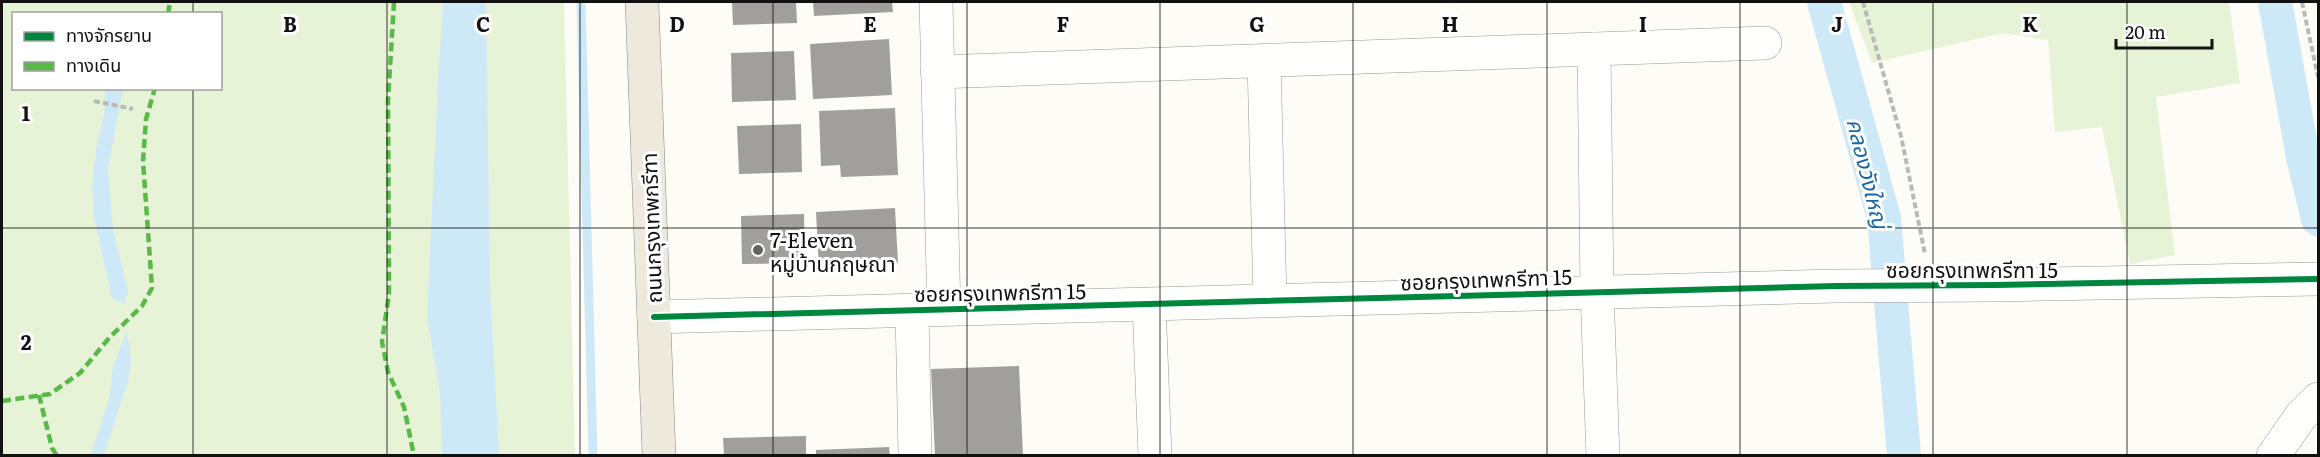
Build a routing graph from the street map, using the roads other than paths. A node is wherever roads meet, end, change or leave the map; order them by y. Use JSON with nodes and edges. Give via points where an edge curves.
{"nodes":[{"id":1,"x":642,"y":2,"type":"edge"},
{"id":2,"x":936,"y":2,"type":"edge"},
{"id":3,"x":1765,"y":43,"type":"dead end"},
{"id":4,"x":1594,"y":49,"type":"junction"},
{"id":5,"x":1264,"y":60,"type":"junction"},
{"id":6,"x":938,"y":72,"type":"junction"},
{"id":7,"x":2319,"y":279,"type":"edge"},
{"id":8,"x":1597,"y":292,"type":"junction"},
{"id":9,"x":1270,"y":301,"type":"junction"},
{"id":10,"x":1149,"y":304,"type":"junction"},
{"id":11,"x":912,"y":310,"type":"junction"},
{"id":12,"x":944,"y":310,"type":"junction"},
{"id":13,"x":654,"y":317,"type":"junction"},
{"id":14,"x":2319,"y":399,"type":"edge"},
{"id":15,"x":659,"y":456,"type":"edge"},
{"id":16,"x":915,"y":456,"type":"edge"},
{"id":17,"x":1155,"y":456,"type":"edge"},
{"id":18,"x":1603,"y":456,"type":"edge"},
{"id":19,"x":2273,"y":456,"type":"edge"}],
"edges":[{"from":1,"to":13,"type":"main road","name":"ถนนกรุงเทพกรีฑา"},
{"from":2,"to":6,"type":"street"},
{"from":3,"to":4,"type":"street"},
{"from":4,"to":5,"type":"street"},
{"from":4,"to":8,"type":"street"},
{"from":5,"to":6,"type":"street"},
{"from":5,"to":9,"type":"street"},
{"from":6,"to":12,"type":"street"},
{"from":7,"to":8,"type":"street","name":"ซอยกรุงเทพกรีฑา 15"},
{"from":8,"to":9,"type":"street","name":"ซอยกรุงเทพกรีฑา 15"},
{"from":8,"to":18,"type":"street"},
{"from":9,"to":10,"type":"street","name":"ซอยกรุงเทพกรีฑา 15"},
{"from":10,"to":12,"type":"street","name":"ซอยกรุงเทพกรีฑา 15"},
{"from":10,"to":17,"type":"street"},
{"from":11,"to":12,"type":"street","name":"ซอยกรุงเทพกรีฑา 15"},
{"from":11,"to":13,"type":"street","name":"ซอยกรุงเทพกรีฑา 15"},
{"from":11,"to":16,"type":"street"},
{"from":13,"to":15,"type":"main road","name":"ถนนกรุงเทพกรีฑา"},
{"from":14,"to":19,"type":"street","via":[[2301,416]]}]}
